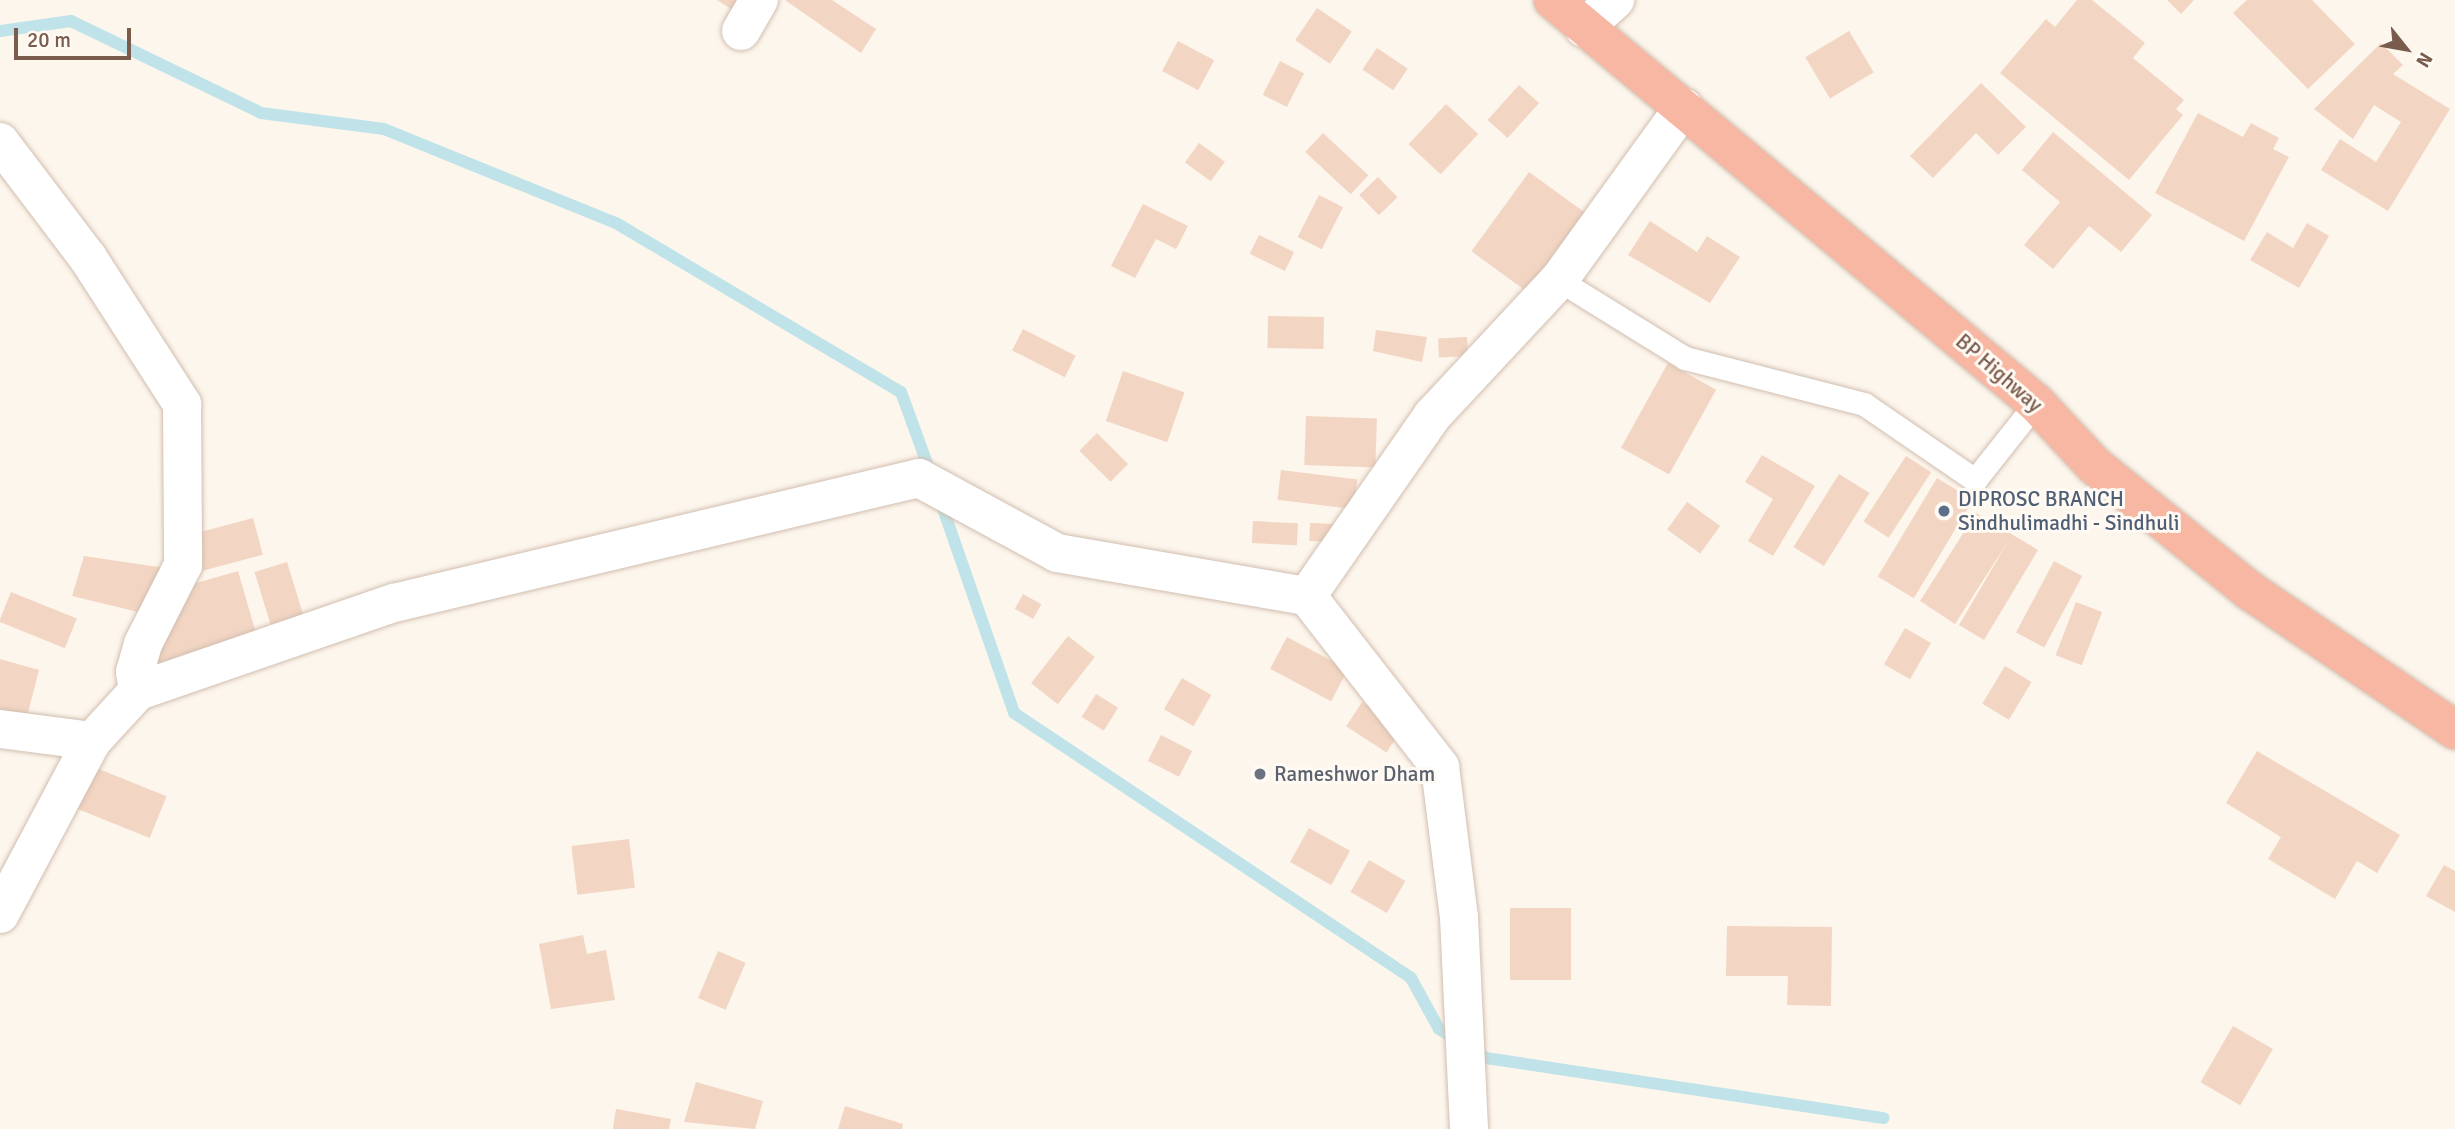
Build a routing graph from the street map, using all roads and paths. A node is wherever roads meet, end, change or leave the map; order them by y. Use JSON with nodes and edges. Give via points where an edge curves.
{"nodes":[{"id":1,"x":1553,"y":0,"type":"edge"},
{"id":2,"x":1615,"y":0,"type":"edge"},
{"id":3,"x":1584,"y":28,"type":"junction"},
{"id":4,"x":1684,"y":107,"type":"junction"},
{"id":5,"x":0,"y":142,"type":"edge"},
{"id":6,"x":1559,"y":280,"type":"junction"},
{"id":7,"x":2036,"y":403,"type":"junction"},
{"id":8,"x":1307,"y":596,"type":"junction"},
{"id":9,"x":138,"y":691,"type":"junction"},
{"id":10,"x":2449,"y":723,"type":"edge"},
{"id":11,"x":0,"y":729,"type":"edge"},
{"id":12,"x":92,"y":741,"type":"junction"},
{"id":13,"x":0,"y":915,"type":"edge"},
{"id":14,"x":1469,"y":1129,"type":"edge"}],
"edges":[{"from":1,"to":3,"type":"highway","name":"BP Highway"},
{"from":2,"to":3,"type":"street"},
{"from":3,"to":4,"type":"highway","name":"BP Highway"},
{"from":4,"to":6,"type":"street"},
{"from":4,"to":7,"type":"highway","name":"BP Highway"},
{"from":5,"to":9,"type":"street","via":[[88,258],[182,404],[183,565],[143,644],[135,672]]},
{"from":6,"to":7,"type":"lane","via":[[1685,358],[1864,404],[1975,480]]},
{"from":6,"to":8,"type":"street","via":[[1432,416]]},
{"from":7,"to":10,"type":"highway","name":"BP Highway","via":[[2095,466],[2250,591]]},
{"from":8,"to":9,"type":"street","via":[[1057,554],[919,478],[394,603]]},
{"from":8,"to":14,"type":"street","via":[[1440,768],[1459,917]]},
{"from":9,"to":12,"type":"street"},
{"from":11,"to":12,"type":"street"},
{"from":12,"to":13,"type":"street"}]}
